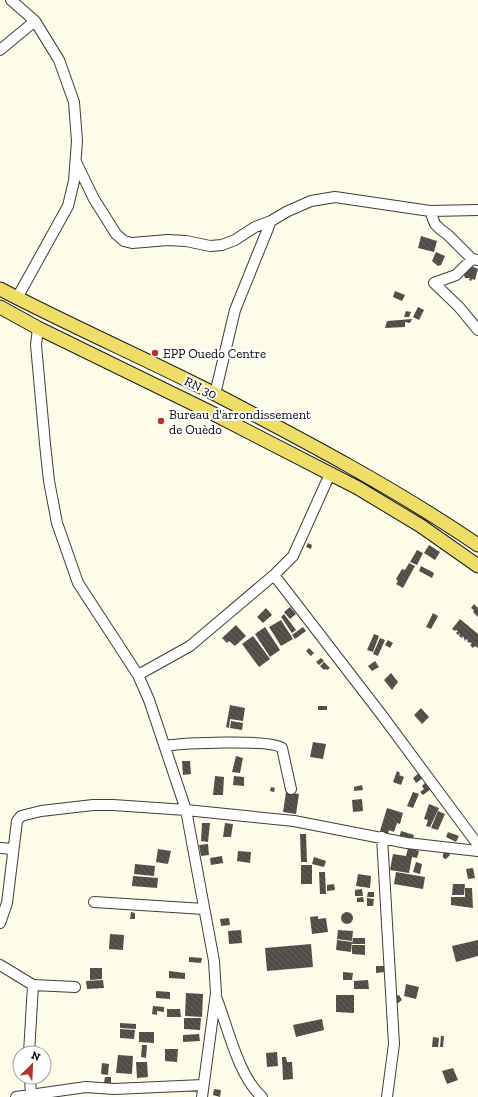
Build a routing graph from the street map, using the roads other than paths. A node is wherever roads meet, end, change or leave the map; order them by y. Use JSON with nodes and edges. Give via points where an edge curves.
{"nodes":[{"id":1,"x":11,"y":0,"type":"edge"},
{"id":2,"x":34,"y":21,"type":"junction"},
{"id":3,"x":0,"y":50,"type":"edge"},
{"id":4,"x":76,"y":162,"type":"junction"},
{"id":5,"x":478,"y":210,"type":"edge"},
{"id":6,"x":430,"y":211,"type":"junction"},
{"id":7,"x":271,"y":221,"type":"junction"},
{"id":8,"x":475,"y":259,"type":"edge"},
{"id":9,"x":0,"y":289,"type":"edge"},
{"id":10,"x":17,"y":298,"type":"junction"},
{"id":11,"x":0,"y":307,"type":"edge"},
{"id":12,"x":38,"y":328,"type":"junction"},
{"id":13,"x":478,"y":330,"type":"edge"},
{"id":14,"x":215,"y":394,"type":"junction"},
{"id":15,"x":330,"y":474,"type":"junction"},
{"id":16,"x":478,"y":545,"type":"edge"},
{"id":17,"x":478,"y":566,"type":"edge"},
{"id":18,"x":274,"y":576,"type":"junction"},
{"id":19,"x":138,"y":674,"type":"junction"},
{"id":20,"x":165,"y":746,"type":"junction"},
{"id":21,"x":290,"y":789,"type":"dead end"},
{"id":22,"x":186,"y":810,"type":"junction"},
{"id":23,"x":382,"y":837,"type":"junction"},
{"id":24,"x":478,"y":845,"type":"edge"},
{"id":25,"x":0,"y":848,"type":"edge"},
{"id":26,"x":13,"y":849,"type":"junction"},
{"id":27,"x":478,"y":851,"type":"edge"},
{"id":28,"x":94,"y":902,"type":"dead end"},
{"id":29,"x":204,"y":909,"type":"junction"},
{"id":30,"x":0,"y":923,"type":"edge"},
{"id":31,"x":0,"y":965,"type":"edge"},
{"id":32,"x":33,"y":984,"type":"junction"},
{"id":33,"x":75,"y":987,"type":"dead end"},
{"id":34,"x":216,"y":996,"type":"junction"},
{"id":35,"x":29,"y":1045,"type":"edge"},
{"id":36,"x":30,"y":1085,"type":"edge"},
{"id":37,"x":203,"y":1085,"type":"junction"},
{"id":38,"x":105,"y":1093,"type":"edge"},
{"id":39,"x":31,"y":1095,"type":"junction"},
{"id":40,"x":16,"y":1097,"type":"edge"},
{"id":41,"x":202,"y":1097,"type":"edge"},
{"id":42,"x":262,"y":1097,"type":"edge"},
{"id":43,"x":387,"y":1097,"type":"edge"}],
"edges":[{"from":1,"to":2,"type":"street"},
{"from":2,"to":3,"type":"street"},
{"from":2,"to":4,"type":"street","via":[[59,60],[74,102]]},
{"from":4,"to":7,"type":"street","via":[[94,199],[116,234],[124,241],[132,243],[168,240],[210,246],[222,245]]},
{"from":4,"to":10,"type":"street","via":[[74,181],[64,216]]},
{"from":5,"to":6,"type":"street"},
{"from":6,"to":7,"type":"street","via":[[335,197],[311,201],[278,215]]},
{"from":6,"to":8,"type":"street","via":[[435,224]]},
{"from":7,"to":14,"type":"street","via":[[235,310]]},
{"from":8,"to":13,"type":"street","via":[[456,275],[434,283],[459,306]]},
{"from":9,"to":10,"type":"main road","name":"RN 30","number":"RN 30"},
{"from":10,"to":14,"type":"main road","name":"RN 30","number":"RN 30"},
{"from":11,"to":12,"type":"main road","number":"RN 30"},
{"from":12,"to":15,"type":"main road","number":"RN 30"},
{"from":12,"to":19,"type":"street","via":[[36,345],[45,444],[57,523],[78,583]]},
{"from":14,"to":16,"type":"main road","name":"RN 30","number":"RN 30","via":[[373,479],[430,512]]},
{"from":15,"to":17,"type":"main road","number":"RN 30","via":[[421,526]]},
{"from":15,"to":18,"type":"street","via":[[293,556]]},
{"from":18,"to":19,"type":"street","via":[[190,646]]},
{"from":18,"to":24,"type":"street"},
{"from":19,"to":20,"type":"street"},
{"from":20,"to":21,"type":"street","via":[[256,743],[278,745],[282,748]]},
{"from":20,"to":22,"type":"street"},
{"from":22,"to":23,"type":"street","via":[[294,821]]},
{"from":22,"to":26,"type":"street","via":[[93,804],[41,811],[21,816],[17,821]]},
{"from":22,"to":29,"type":"street"},
{"from":23,"to":27,"type":"street","via":[[407,843]]},
{"from":23,"to":43,"type":"street","via":[[394,1044]]},
{"from":25,"to":26,"type":"street"},
{"from":26,"to":30,"type":"street","via":[[8,903]]},
{"from":28,"to":29,"type":"street"},
{"from":29,"to":34,"type":"street","via":[[214,961]]},
{"from":31,"to":32,"type":"street"},
{"from":32,"to":33,"type":"street"},
{"from":32,"to":35,"type":"street"},
{"from":34,"to":37,"type":"street"},
{"from":34,"to":42,"type":"street","via":[[237,1057],[252,1088]]},
{"from":36,"to":39,"type":"street"},
{"from":37,"to":38,"type":"street"},
{"from":37,"to":41,"type":"street"},
{"from":38,"to":39,"type":"street","via":[[86,1087]]},
{"from":39,"to":40,"type":"street"}]}
